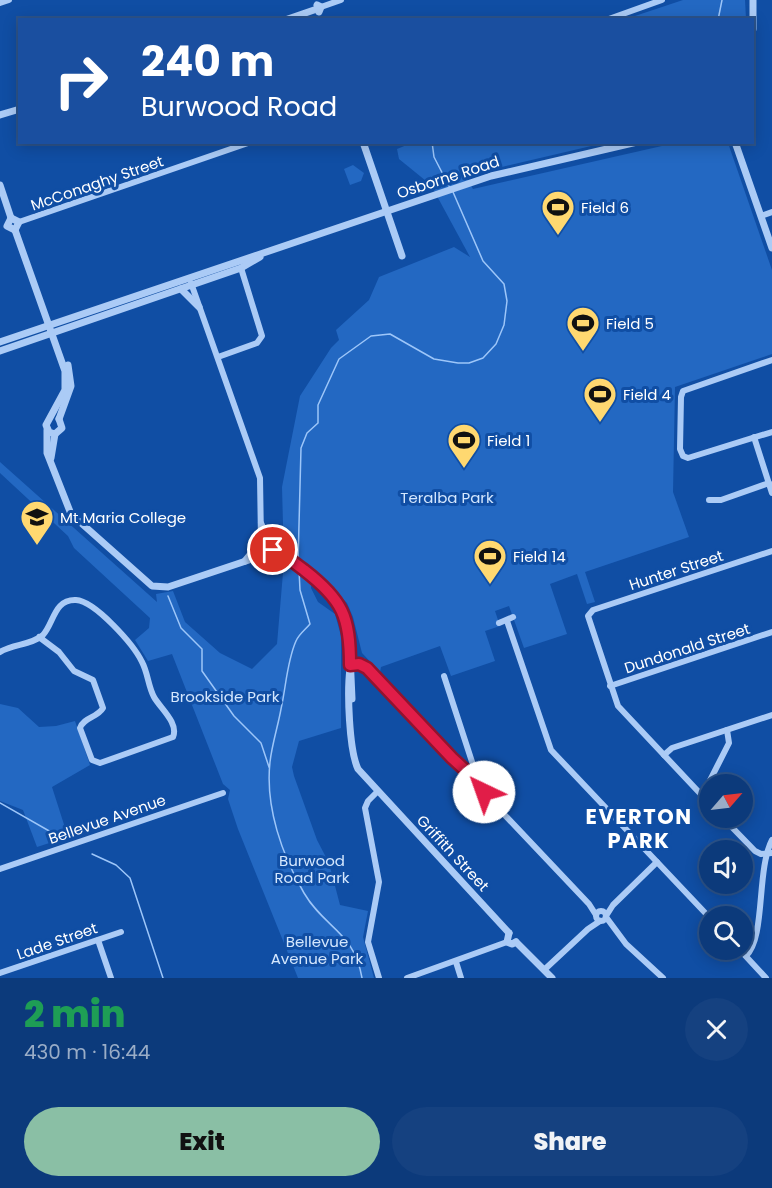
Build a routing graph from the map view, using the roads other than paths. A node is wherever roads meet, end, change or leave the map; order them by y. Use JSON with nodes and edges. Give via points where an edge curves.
{"nodes":[{"id":1,"x":9,"y":0,"type":"edge"},
{"id":2,"x":340,"y":0,"type":"edge"},
{"id":3,"x":662,"y":0,"type":"edge"},
{"id":4,"x":753,"y":0,"type":"edge"},
{"id":5,"x":0,"y":3,"type":"edge"},
{"id":6,"x":318,"y":9,"type":"edge"},
{"id":7,"x":291,"y":18,"type":"edge"},
{"id":8,"x":612,"y":18,"type":"edge"},
{"id":9,"x":753,"y":18,"type":"edge"},
{"id":10,"x":18,"y":110,"type":"edge"},
{"id":11,"x":0,"y":115,"type":"edge"},
{"id":12,"x":244,"y":144,"type":"edge"},
{"id":13,"x":364,"y":144,"type":"edge"},
{"id":14,"x":629,"y":144,"type":"edge"},
{"id":15,"x":736,"y":144,"type":"edge"},
{"id":16,"x":740,"y":144,"type":"edge"},
{"id":17,"x":740,"y":152,"type":"junction"},
{"id":18,"x":0,"y":185,"type":"edge"},
{"id":19,"x":387,"y":211,"type":"junction"},
{"id":20,"x":772,"y":212,"type":"edge"},
{"id":21,"x":761,"y":216,"type":"junction"},
{"id":22,"x":15,"y":220,"type":"junction"},
{"id":23,"x":4,"y":227,"type":"edge"},
{"id":24,"x":15,"y":230,"type":"junction"},
{"id":25,"x":772,"y":248,"type":"edge"},
{"id":26,"x":271,"y":252,"type":"junction"},
{"id":27,"x":402,"y":256,"type":"dead end"},
{"id":28,"x":241,"y":268,"type":"junction"},
{"id":29,"x":191,"y":281,"type":"junction"},
{"id":30,"x":182,"y":289,"type":"junction"},
{"id":31,"x":199,"y":307,"type":"junction"},
{"id":32,"x":49,"y":325,"type":"junction"},
{"id":33,"x":54,"y":333,"type":"junction"},
{"id":34,"x":0,"y":342,"type":"edge"},
{"id":35,"x":0,"y":351,"type":"edge"},
{"id":36,"x":218,"y":357,"type":"junction"},
{"id":37,"x":772,"y":360,"type":"edge"},
{"id":38,"x":56,"y":418,"type":"junction"},
{"id":39,"x":47,"y":430,"type":"junction"},
{"id":40,"x":772,"y":432,"type":"edge"},
{"id":41,"x":55,"y":434,"type":"junction"},
{"id":42,"x":754,"y":437,"type":"junction"},
{"id":43,"x":51,"y":458,"type":"junction"},
{"id":44,"x":769,"y":483,"type":"junction"},
{"id":45,"x":772,"y":493,"type":"edge"},
{"id":46,"x":710,"y":500,"type":"dead end"},
{"id":47,"x":265,"y":539,"type":"junction"},
{"id":48,"x":257,"y":548,"type":"junction"},
{"id":49,"x":273,"y":550,"type":"junction"},
{"id":50,"x":772,"y":551,"type":"edge"},
{"id":51,"x":264,"y":555,"type":"junction"},
{"id":52,"x":244,"y":561,"type":"junction"},
{"id":53,"x":513,"y":617,"type":"dead end"},
{"id":54,"x":507,"y":621,"type":"junction"},
{"id":55,"x":499,"y":623,"type":"dead end"},
{"id":56,"x":772,"y":632,"type":"edge"},
{"id":57,"x":39,"y":637,"type":"junction"},
{"id":58,"x":0,"y":652,"type":"edge"},
{"id":59,"x":350,"y":664,"type":"junction"},
{"id":60,"x":444,"y":676,"type":"dead end"},
{"id":61,"x":610,"y":686,"type":"junction"},
{"id":62,"x":772,"y":715,"type":"edge"},
{"id":63,"x":727,"y":729,"type":"junction"},
{"id":64,"x":664,"y":755,"type":"junction"},
{"id":65,"x":713,"y":774,"type":"edge"},
{"id":66,"x":475,"y":779,"type":"junction"},
{"id":67,"x":377,"y":792,"type":"junction"},
{"id":68,"x":222,"y":793,"type":"dead end"},
{"id":69,"x":699,"y":793,"type":"edge"},
{"id":70,"x":733,"y":828,"type":"edge"},
{"id":71,"x":772,"y":840,"type":"edge"},
{"id":72,"x":769,"y":853,"type":"edge"},
{"id":73,"x":657,"y":862,"type":"junction"},
{"id":74,"x":0,"y":869,"type":"edge"},
{"id":75,"x":699,"y":906,"type":"edge"},
{"id":76,"x":601,"y":916,"type":"junction"},
{"id":77,"x":121,"y":932,"type":"dead end"},
{"id":78,"x":509,"y":933,"type":"junction"},
{"id":79,"x":98,"y":940,"type":"junction"},
{"id":80,"x":507,"y":942,"type":"junction"},
{"id":81,"x":516,"y":942,"type":"junction"},
{"id":82,"x":753,"y":947,"type":"edge"},
{"id":83,"x":750,"y":960,"type":"edge"},
{"id":84,"x":456,"y":962,"type":"junction"},
{"id":85,"x":544,"y":970,"type":"junction"},
{"id":86,"x":0,"y":973,"type":"edge"},
{"id":87,"x":655,"y":975,"type":"edge"},
{"id":88,"x":111,"y":978,"type":"edge"},
{"id":89,"x":379,"y":978,"type":"edge"},
{"id":90,"x":407,"y":978,"type":"edge"},
{"id":91,"x":461,"y":978,"type":"edge"},
{"id":92,"x":552,"y":978,"type":"edge"},
{"id":93,"x":663,"y":978,"type":"edge"},
{"id":94,"x":766,"y":978,"type":"edge"}],
"edges":[{"from":1,"to":5,"type":"street"},
{"from":2,"to":6,"type":"street"},
{"from":3,"to":8,"type":"street"},
{"from":4,"to":9,"type":"street"},
{"from":6,"to":7,"type":"street"},
{"from":10,"to":11,"type":"street"},
{"from":12,"to":22,"type":"street","name":"McConaghy Street"},
{"from":13,"to":19,"type":"street"},
{"from":14,"to":19,"type":"street","name":"Osborne Road","via":[[474,182]]},
{"from":15,"to":17,"type":"street"},
{"from":16,"to":17,"type":"street"},
{"from":17,"to":21,"type":"street"},
{"from":18,"to":22,"type":"street"},
{"from":19,"to":26,"type":"street","name":"Osborne Road"},
{"from":19,"to":27,"type":"street"},
{"from":20,"to":21,"type":"street"},
{"from":21,"to":25,"type":"street"},
{"from":22,"to":23,"type":"street"},
{"from":22,"to":24,"type":"street"},
{"from":23,"to":24,"type":"street"},
{"from":24,"to":32,"type":"street"},
{"from":26,"to":28,"type":"street","name":"Osborne Road"},
{"from":26,"to":29,"type":"street","name":"Osborne Road"},
{"from":28,"to":29,"type":"street","name":"Osborne Road"},
{"from":28,"to":36,"type":"street","via":[[262,336],[257,343]]},
{"from":29,"to":30,"type":"street","name":"Osborne Road"},
{"from":29,"to":31,"type":"street"},
{"from":29,"to":32,"type":"street","name":"Osborne Road"},
{"from":30,"to":31,"type":"street"},
{"from":30,"to":33,"type":"street","name":"Osborne Road"},
{"from":31,"to":36,"type":"street"},
{"from":32,"to":33,"type":"street"},
{"from":32,"to":34,"type":"street","name":"Osborne Road"},
{"from":33,"to":35,"type":"street","name":"Osborne Road"},
{"from":33,"to":38,"type":"street","via":[[66,384]]},
{"from":36,"to":47,"type":"street","via":[[260,478]]},
{"from":37,"to":42,"type":"street","via":[[683,392],[681,398],[683,456]]},
{"from":38,"to":39,"type":"street","via":[[46,423]]},
{"from":38,"to":41,"type":"street","via":[[62,428]]},
{"from":39,"to":41,"type":"street"},
{"from":39,"to":43,"type":"street","via":[[46,447]]},
{"from":40,"to":42,"type":"street"},
{"from":41,"to":43,"type":"street"},
{"from":42,"to":44,"type":"street"},
{"from":43,"to":52,"type":"street","via":[[71,514],[152,586],[164,588]]},
{"from":44,"to":45,"type":"street"},
{"from":44,"to":46,"type":"street","via":[[721,500]]},
{"from":47,"to":48,"type":"street"},
{"from":47,"to":49,"type":"street","via":[[273,543]]},
{"from":48,"to":51,"type":"street"},
{"from":48,"to":52,"type":"street"},
{"from":49,"to":51,"type":"street"},
{"from":49,"to":59,"type":"street","name":"Griffith Street","via":[[316,579],[336,599],[349,633]]},
{"from":50,"to":61,"type":"street","name":"Hunter Street","via":[[593,610],[589,621]]},
{"from":51,"to":52,"type":"street"},
{"from":53,"to":54,"type":"street"},
{"from":54,"to":55,"type":"street"},
{"from":54,"to":73,"type":"street","via":[[551,750]]},
{"from":56,"to":61,"type":"street","name":"Dundonald Street"},
{"from":57,"to":57,"type":"street","via":[[61,606],[72,600],[84,602],[116,628],[136,653],[175,733],[170,739],[100,763],[92,760],[80,728],[82,722],[103,708],[98,688]]},
{"from":57,"to":58,"type":"street"},
{"from":59,"to":66,"type":"street","via":[[367,668]]},
{"from":59,"to":67,"type":"street","name":"Griffith Street","via":[[355,761]]},
{"from":60,"to":66,"type":"street"},
{"from":61,"to":64,"type":"street","via":[[622,711]]},
{"from":62,"to":63,"type":"street"},
{"from":63,"to":64,"type":"street","via":[[672,748]]},
{"from":63,"to":65,"type":"street","via":[[729,743]]},
{"from":64,"to":69,"type":"street"},
{"from":66,"to":76,"type":"street"},
{"from":67,"to":78,"type":"street","name":"Griffith Street"},
{"from":67,"to":89,"type":"street","via":[[365,808],[379,882],[367,938]]},
{"from":68,"to":74,"type":"street","name":"Bellevue Avenue"},
{"from":70,"to":72,"type":"street","via":[[755,851]]},
{"from":71,"to":72,"type":"street"},
{"from":72,"to":82,"type":"street"},
{"from":73,"to":75,"type":"street"},
{"from":73,"to":76,"type":"street"},
{"from":76,"to":85,"type":"street"},
{"from":76,"to":87,"type":"street"},
{"from":77,"to":79,"type":"street","name":"Lade Street"},
{"from":78,"to":80,"type":"street"},
{"from":78,"to":81,"type":"street","name":"Griffith Street","via":[[516,934]]},
{"from":79,"to":86,"type":"street","name":"Lade Street"},
{"from":79,"to":88,"type":"street"},
{"from":80,"to":81,"type":"street"},
{"from":80,"to":84,"type":"street"},
{"from":81,"to":85,"type":"street"},
{"from":83,"to":94,"type":"street"},
{"from":84,"to":90,"type":"street"},
{"from":84,"to":91,"type":"street"},
{"from":85,"to":92,"type":"street"},
{"from":87,"to":93,"type":"street"}]}
